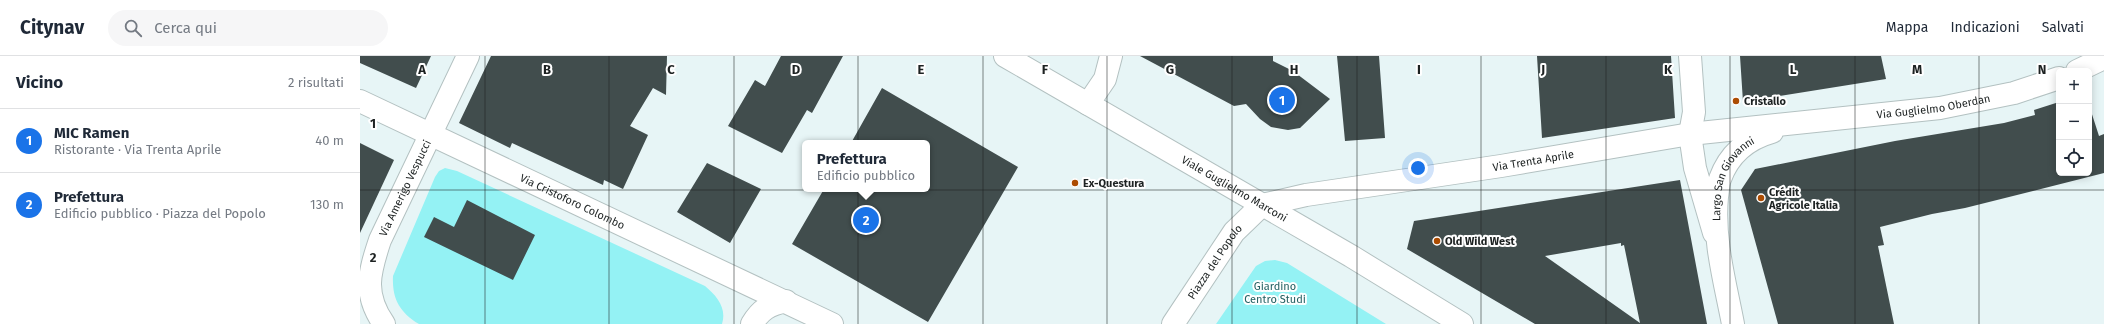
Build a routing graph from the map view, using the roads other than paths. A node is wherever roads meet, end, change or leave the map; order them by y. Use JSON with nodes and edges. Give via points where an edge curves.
{"nodes":[{"id":1,"x":468,"y":56,"type":"edge"},
{"id":2,"x":1005,"y":56,"type":"edge"},
{"id":3,"x":1112,"y":56,"type":"edge"},
{"id":4,"x":1690,"y":56,"type":"edge"},
{"id":5,"x":2104,"y":58,"type":"edge"},
{"id":6,"x":2083,"y":68,"type":"edge"},
{"id":7,"x":2056,"y":79,"type":"edge"},
{"id":8,"x":360,"y":101,"type":"edge"},
{"id":9,"x":1088,"y":104,"type":"junction"},
{"id":10,"x":1804,"y":123,"type":"junction"},
{"id":11,"x":1690,"y":134,"type":"junction"},
{"id":12,"x":430,"y":135,"type":"junction"},
{"id":13,"x":1262,"y":205,"type":"junction"},
{"id":14,"x":1719,"y":251,"type":"junction"},
{"id":15,"x":786,"y":301,"type":"junction"},
{"id":16,"x":384,"y":324,"type":"edge"},
{"id":17,"x":752,"y":324,"type":"edge"},
{"id":18,"x":832,"y":324,"type":"edge"},
{"id":19,"x":1173,"y":324,"type":"edge"},
{"id":20,"x":1462,"y":324,"type":"edge"},
{"id":21,"x":1733,"y":324,"type":"edge"}],
"edges":[{"from":1,"to":12,"type":"main road","name":"Via Amerigo Vespucci"},
{"from":2,"to":9,"type":"main road","name":"Viale Guglielmo Marconi"},
{"from":3,"to":9,"type":"main road","via":[[1105,79]]},
{"from":4,"to":11,"type":"main road","name":"Largo San Giovanni","via":[[1694,112]]},
{"from":5,"to":6,"type":"main road"},
{"from":7,"to":10,"type":"main road","name":"Via Guglielmo Oberdan","via":[[2014,93],[1977,101],[1900,113]]},
{"from":8,"to":12,"type":"main road","name":"Via Cristoforo Colombo"},
{"from":9,"to":13,"type":"main road","name":"Viale Guglielmo Marconi"},
{"from":10,"to":11,"type":"main road","name":"Via Trenta Aprile"},
{"from":10,"to":14,"type":"main road","name":"Largo San Giovanni","via":[[1762,135],[1742,146],[1728,161],[1719,180],[1716,209]]},
{"from":11,"to":13,"type":"main road","name":"Via Trenta Aprile","via":[[1306,195]]},
{"from":11,"to":14,"type":"main road","name":"Largo San Giovanni","via":[[1695,168]]},
{"from":12,"to":15,"type":"main road","name":"Via Cristoforo Colombo"},
{"from":12,"to":16,"type":"main road","name":"Via Amerigo Vespucci","via":[[380,240],[371,267],[369,287],[374,310]]},
{"from":13,"to":19,"type":"main road","name":"Piazza del Popolo","via":[[1234,232]]},
{"from":13,"to":20,"type":"main road","name":"Viale Guglielmo Marconi"},
{"from":14,"to":21,"type":"main road","name":"Largo San Giovanni"},
{"from":15,"to":17,"type":"main road","via":[[760,311]]},
{"from":15,"to":18,"type":"main road"}]}
